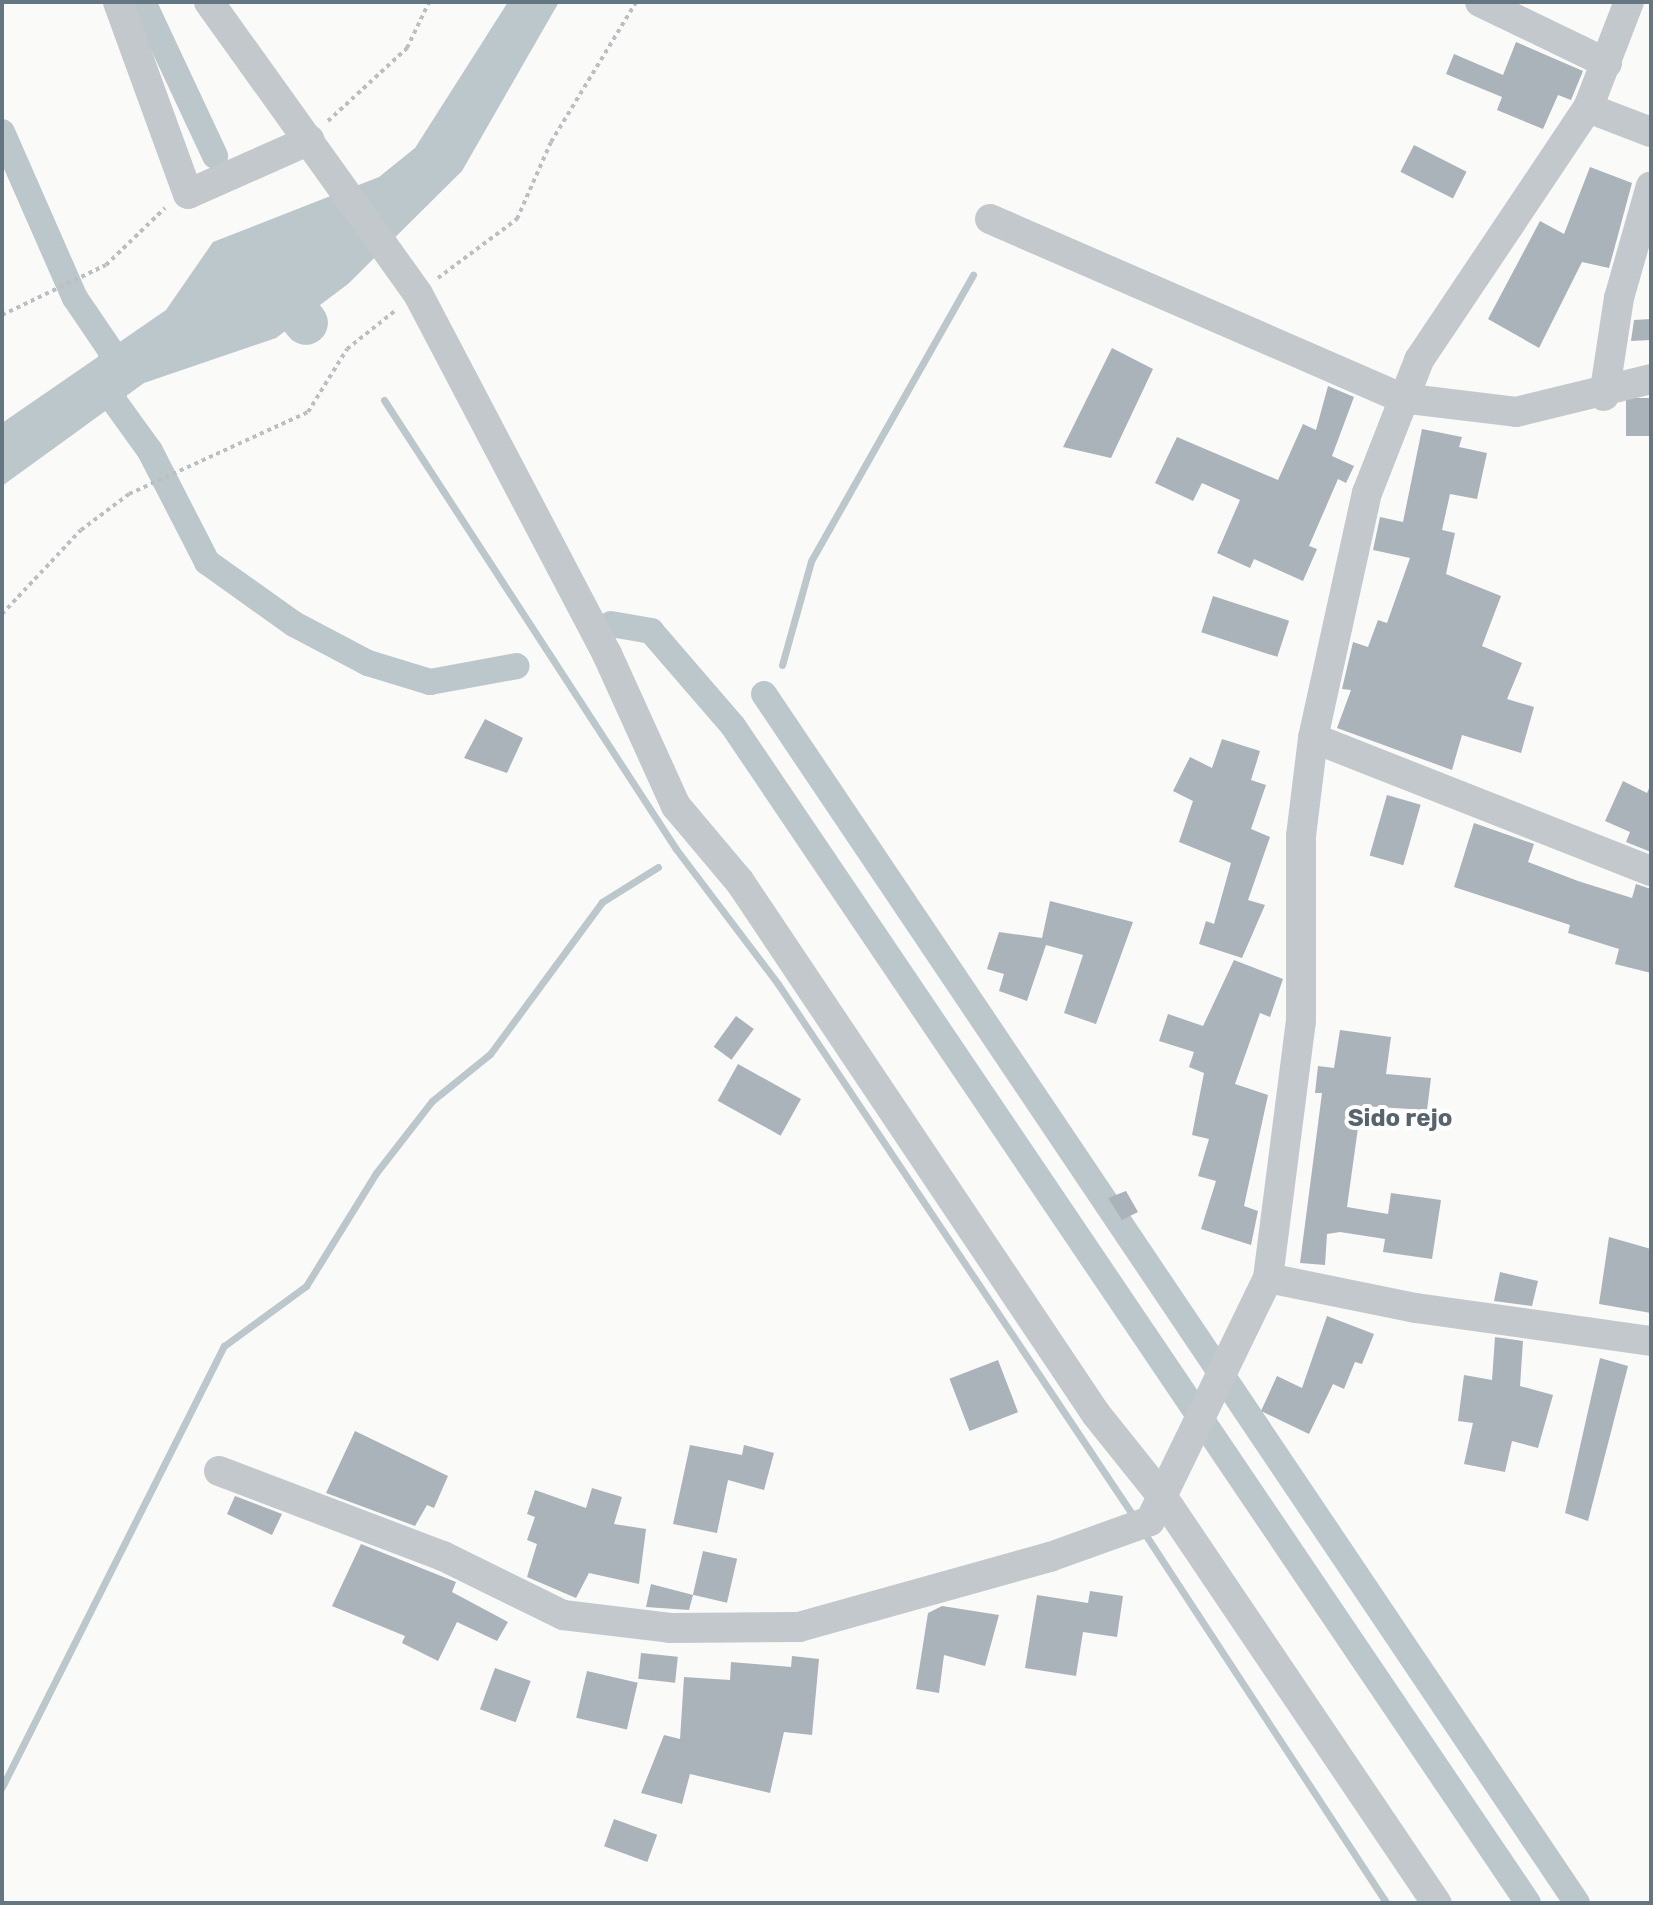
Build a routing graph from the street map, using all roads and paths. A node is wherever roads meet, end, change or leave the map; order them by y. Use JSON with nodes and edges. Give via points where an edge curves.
{"nodes":[{"id":1,"x":118,"y":2,"type":"edge"},
{"id":2,"x":209,"y":2,"type":"edge"},
{"id":3,"x":429,"y":2,"type":"edge"},
{"id":4,"x":636,"y":2,"type":"edge"},
{"id":5,"x":1480,"y":2,"type":"edge"},
{"id":6,"x":1629,"y":2,"type":"edge"},
{"id":7,"x":1607,"y":63,"type":"junction"},
{"id":8,"x":1588,"y":108,"type":"junction"},
{"id":9,"x":1651,"y":132,"type":"edge"},
{"id":10,"x":317,"y":149,"type":"junction"},
{"id":11,"x":1651,"y":186,"type":"edge"},
{"id":12,"x":188,"y":194,"type":"junction"},
{"id":13,"x":990,"y":219,"type":"dead end"},
{"id":14,"x":418,"y":294,"type":"junction"},
{"id":15,"x":2,"y":315,"type":"edge"},
{"id":16,"x":1651,"y":379,"type":"edge"},
{"id":17,"x":1604,"y":396,"type":"junction"},
{"id":18,"x":1401,"y":398,"type":"junction"},
{"id":19,"x":2,"y":614,"type":"edge"},
{"id":20,"x":1313,"y":738,"type":"junction"},
{"id":21,"x":1651,"y":871,"type":"edge"},
{"id":22,"x":1268,"y":1278,"type":"junction"},
{"id":23,"x":1651,"y":1341,"type":"edge"},
{"id":24,"x":219,"y":1471,"type":"dead end"},
{"id":25,"x":1146,"y":1518,"type":"junction"},
{"id":26,"x":1437,"y":1903,"type":"edge"}],
"edges":[{"from":1,"to":12,"type":"street"},
{"from":2,"to":10,"type":"street"},
{"from":3,"to":10,"type":"path","via":[[407,48]]},
{"from":4,"to":14,"type":"path","via":[[551,142],[517,219]]},
{"from":5,"to":7,"type":"street"},
{"from":6,"to":7,"type":"street"},
{"from":7,"to":8,"type":"street"},
{"from":8,"to":9,"type":"street"},
{"from":8,"to":18,"type":"street","via":[[1484,256]]},
{"from":10,"to":12,"type":"street"},
{"from":10,"to":14,"type":"street"},
{"from":11,"to":17,"type":"street","via":[[1619,298]]},
{"from":12,"to":15,"type":"path","via":[[106,265]]},
{"from":13,"to":18,"type":"street"},
{"from":14,"to":19,"type":"path","via":[[347,349],[308,412],[129,494],[81,530]]},
{"from":14,"to":25,"type":"street","via":[[577,596],[676,806],[740,882],[1096,1414]]},
{"from":16,"to":17,"type":"street"},
{"from":17,"to":18,"type":"street","via":[[1516,412]]},
{"from":18,"to":20,"type":"street","via":[[1339,598]]},
{"from":20,"to":21,"type":"street"},
{"from":20,"to":22,"type":"street","via":[[1301,836],[1301,1022]]},
{"from":22,"to":23,"type":"street","via":[[1416,1308]]},
{"from":22,"to":25,"type":"street","via":[[1225,1377]]},
{"from":24,"to":25,"type":"street","via":[[443,1556],[563,1615],[670,1628],[799,1627]]},
{"from":25,"to":26,"type":"street"}]}
